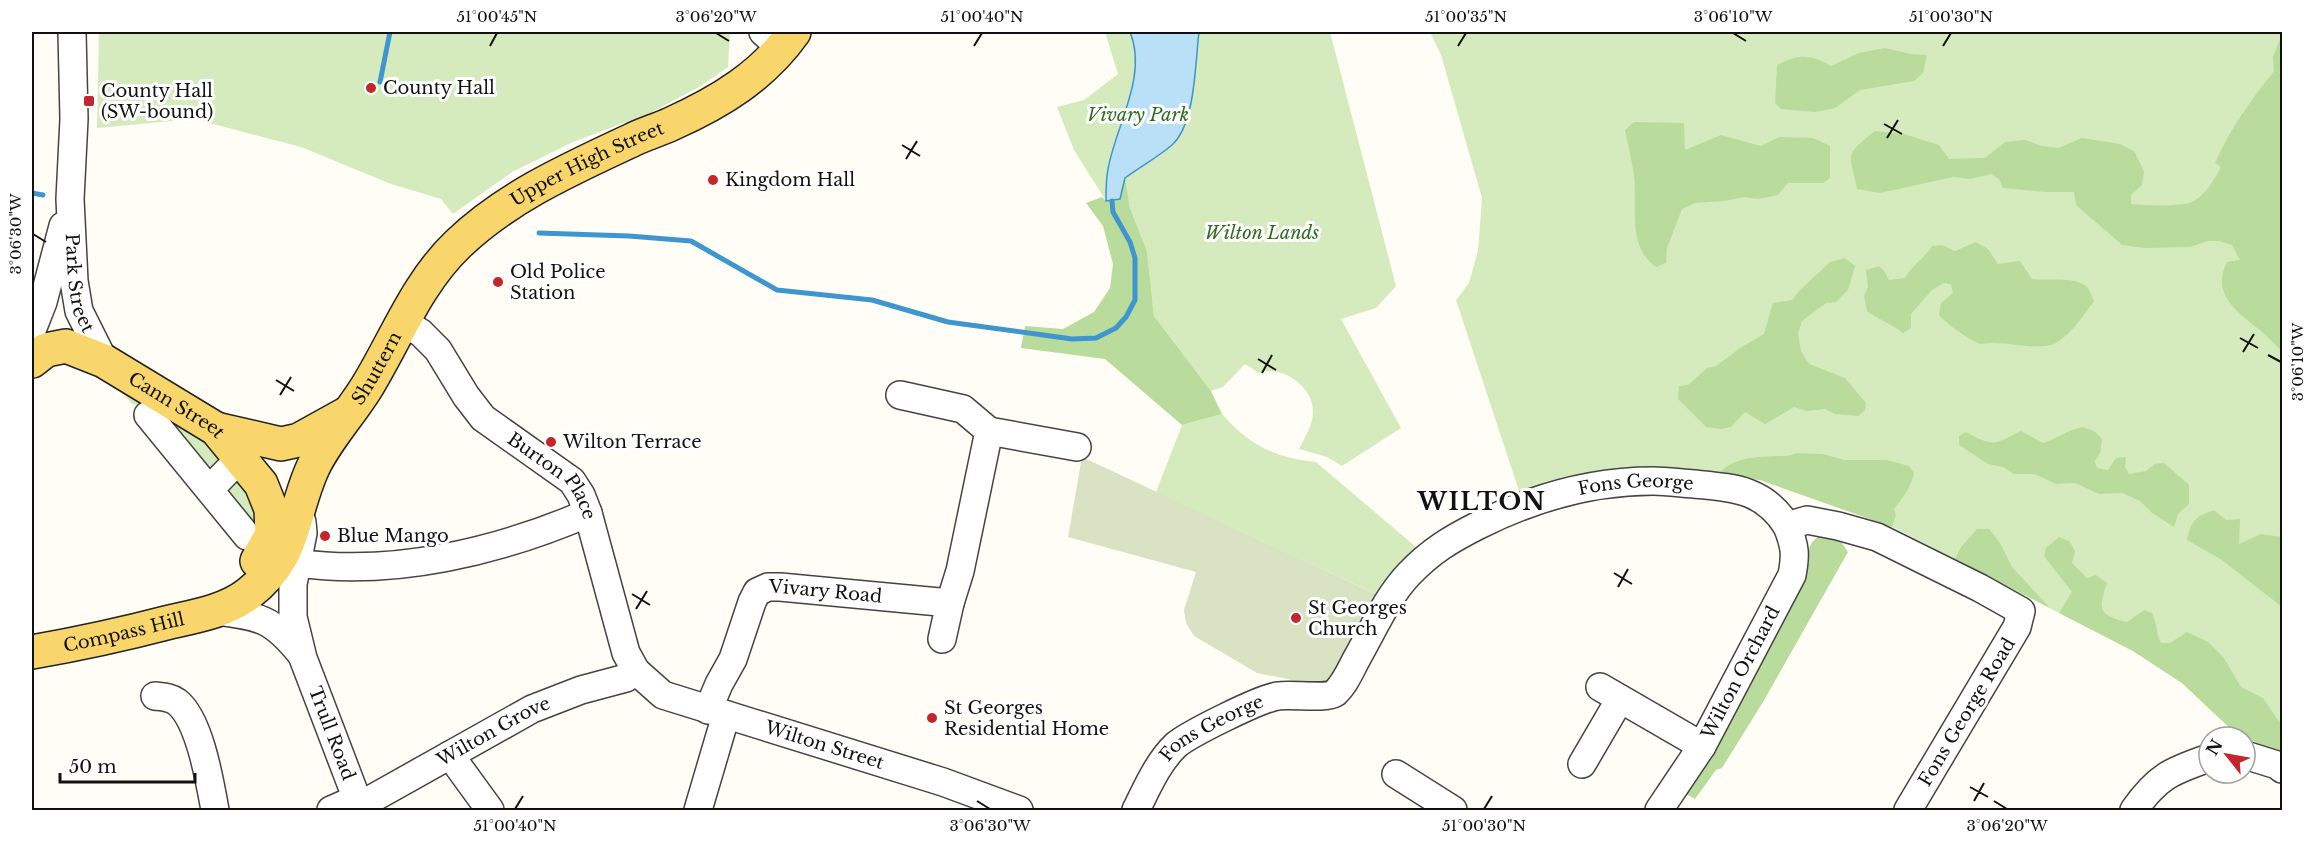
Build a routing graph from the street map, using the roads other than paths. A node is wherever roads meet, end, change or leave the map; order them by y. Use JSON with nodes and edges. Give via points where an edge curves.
{"nodes":[{"id":1,"x":72,"y":32,"type":"edge"},
{"id":2,"x":780,"y":37,"type":"edge"},
{"id":3,"x":70,"y":199,"type":"junction"},
{"id":4,"x":402,"y":321,"type":"junction"},
{"id":5,"x":35,"y":346,"type":"edge"},
{"id":6,"x":104,"y":361,"type":"junction"},
{"id":7,"x":900,"y":395,"type":"dead end"},
{"id":8,"x":348,"y":413,"type":"junction"},
{"id":9,"x":148,"y":415,"type":"dead end"},
{"id":10,"x":216,"y":429,"type":"junction"},
{"id":11,"x":989,"y":431,"type":"junction"},
{"id":12,"x":1077,"y":447,"type":"dead end"},
{"id":13,"x":240,"y":458,"type":"junction"},
{"id":14,"x":210,"y":489,"type":"junction"},
{"id":15,"x":300,"y":510,"type":"junction"},
{"id":16,"x":588,"y":513,"type":"junction"},
{"id":17,"x":1787,"y":526,"type":"junction"},
{"id":18,"x":247,"y":536,"type":"dead end"},
{"id":19,"x":298,"y":563,"type":"junction"},
{"id":20,"x":950,"y":603,"type":"junction"},
{"id":21,"x":216,"y":611,"type":"junction"},
{"id":22,"x":147,"y":628,"type":"junction"},
{"id":23,"x":942,"y":639,"type":"dead end"},
{"id":24,"x":32,"y":652,"type":"edge"},
{"id":25,"x":303,"y":658,"type":"junction"},
{"id":26,"x":636,"y":671,"type":"junction"},
{"id":27,"x":155,"y":696,"type":"dead end"},
{"id":28,"x":717,"y":712,"type":"junction"},
{"id":29,"x":1701,"y":746,"type":"junction"},
{"id":30,"x":450,"y":755,"type":"junction"},
{"id":31,"x":2257,"y":759,"type":"edge"},
{"id":32,"x":2197,"y":762,"type":"edge"},
{"id":33,"x":1582,"y":764,"type":"dead end"},
{"id":34,"x":2283,"y":770,"type":"edge"},
{"id":35,"x":1396,"y":774,"type":"dead end"},
{"id":36,"x":359,"y":805,"type":"edge"},
{"id":37,"x":215,"y":810,"type":"edge"},
{"id":38,"x":331,"y":810,"type":"edge"},
{"id":39,"x":490,"y":810,"type":"edge"},
{"id":40,"x":698,"y":810,"type":"edge"},
{"id":41,"x":1018,"y":810,"type":"edge"},
{"id":42,"x":1136,"y":810,"type":"edge"},
{"id":43,"x":1453,"y":810,"type":"edge"},
{"id":44,"x":1659,"y":810,"type":"edge"},
{"id":45,"x":1908,"y":810,"type":"edge"},
{"id":46,"x":2134,"y":810,"type":"edge"}],
"edges":[{"from":1,"to":3,"type":"street","name":"Park Street","via":[[74,119]]},
{"from":2,"to":4,"type":"main road","name":"Upper High Street","via":[[749,81],[670,124],[529,190],[499,209],[433,270]]},
{"from":3,"to":5,"type":"street","name":"Park Street"},
{"from":3,"to":6,"type":"street","name":"Park Street","via":[[79,311]]},
{"from":4,"to":8,"type":"main road","name":"Shuttern","via":[[367,387]]},
{"from":4,"to":16,"type":"street","name":"Burton Place","via":[[438,350],[483,418],[572,481]]},
{"from":5,"to":6,"type":"main road","name":"Cann Street","via":[[66,346]]},
{"from":6,"to":10,"type":"main road","name":"Cann Street"},
{"from":7,"to":11,"type":"street","via":[[963,408]]},
{"from":8,"to":10,"type":"main road","via":[[299,440],[281,444]]},
{"from":8,"to":15,"type":"main road","name":"Shuttern","via":[[311,471]]},
{"from":9,"to":14,"type":"street","name":"Cann Street"},
{"from":10,"to":13,"type":"main road","name":"Cann Street"},
{"from":10,"to":15,"type":"main road","via":[[270,469]]},
{"from":11,"to":12,"type":"street"},
{"from":11,"to":20,"type":"street"},
{"from":13,"to":14,"type":"street"},
{"from":13,"to":22,"type":"main road","name":"Cann Street","via":[[261,484],[271,509],[272,534],[258,560],[237,580]]},
{"from":14,"to":18,"type":"street","name":"Cann Street"},
{"from":15,"to":19,"type":"street","name":"Trull Road","via":[[303,533]]},
{"from":15,"to":21,"type":"main road","name":"Compass Hill","via":[[283,556],[268,577],[245,596]]},
{"from":16,"to":19,"type":"street","via":[[500,546],[442,558],[365,565]]},
{"from":16,"to":26,"type":"street","name":"Burton Place","via":[[612,607],[626,653]]},
{"from":17,"to":29,"type":"street","name":"Wilton Orchard","via":[[1795,545],[1792,575]]},
{"from":17,"to":42,"type":"street","name":"Fons George","via":[[1778,512],[1750,492],[1653,481],[1591,487],[1544,497],[1508,511],[1443,544],[1408,575],[1334,694],[1275,696],[1177,745],[1155,772]]},
{"from":17,"to":45,"type":"street","name":"Fons George Road","via":[[1807,520],[1877,537],[2021,611],[2017,627]]},
{"from":19,"to":25,"type":"street","name":"Trull Road","via":[[293,584],[293,617]]},
{"from":20,"to":23,"type":"street"},
{"from":20,"to":28,"type":"street","name":"Vivary Road","via":[[768,587],[758,592],[752,602],[734,659],[719,684]]},
{"from":21,"to":22,"type":"main road","name":"Compass Hill"},
{"from":21,"to":25,"type":"street","name":"Trull Road","via":[[263,620],[284,633]]},
{"from":22,"to":24,"type":"main road","name":"Compass Hill"},
{"from":25,"to":36,"type":"street","name":"Trull Road"},
{"from":26,"to":28,"type":"street","name":"Wilton Street","via":[[663,695]]},
{"from":26,"to":30,"type":"street","name":"Wilton Grove","via":[[626,678],[532,709]]},
{"from":27,"to":37,"type":"street","via":[[168,697],[179,704],[191,722],[206,762]]},
{"from":28,"to":40,"type":"street","name":"Vivary Road"},
{"from":28,"to":41,"type":"street","name":"Wilton Street","via":[[943,782]]},
{"from":29,"to":33,"type":"street","via":[[1610,693]]},
{"from":29,"to":44,"type":"street","name":"Wilton Orchard"},
{"from":30,"to":36,"type":"street","name":"Wilton Grove"},
{"from":30,"to":39,"type":"street"},
{"from":31,"to":34,"type":"street"},
{"from":32,"to":46,"type":"street","via":[[2177,769],[2150,788]]},
{"from":35,"to":43,"type":"street"},
{"from":36,"to":38,"type":"street","name":"Wilton Grove"}]}
